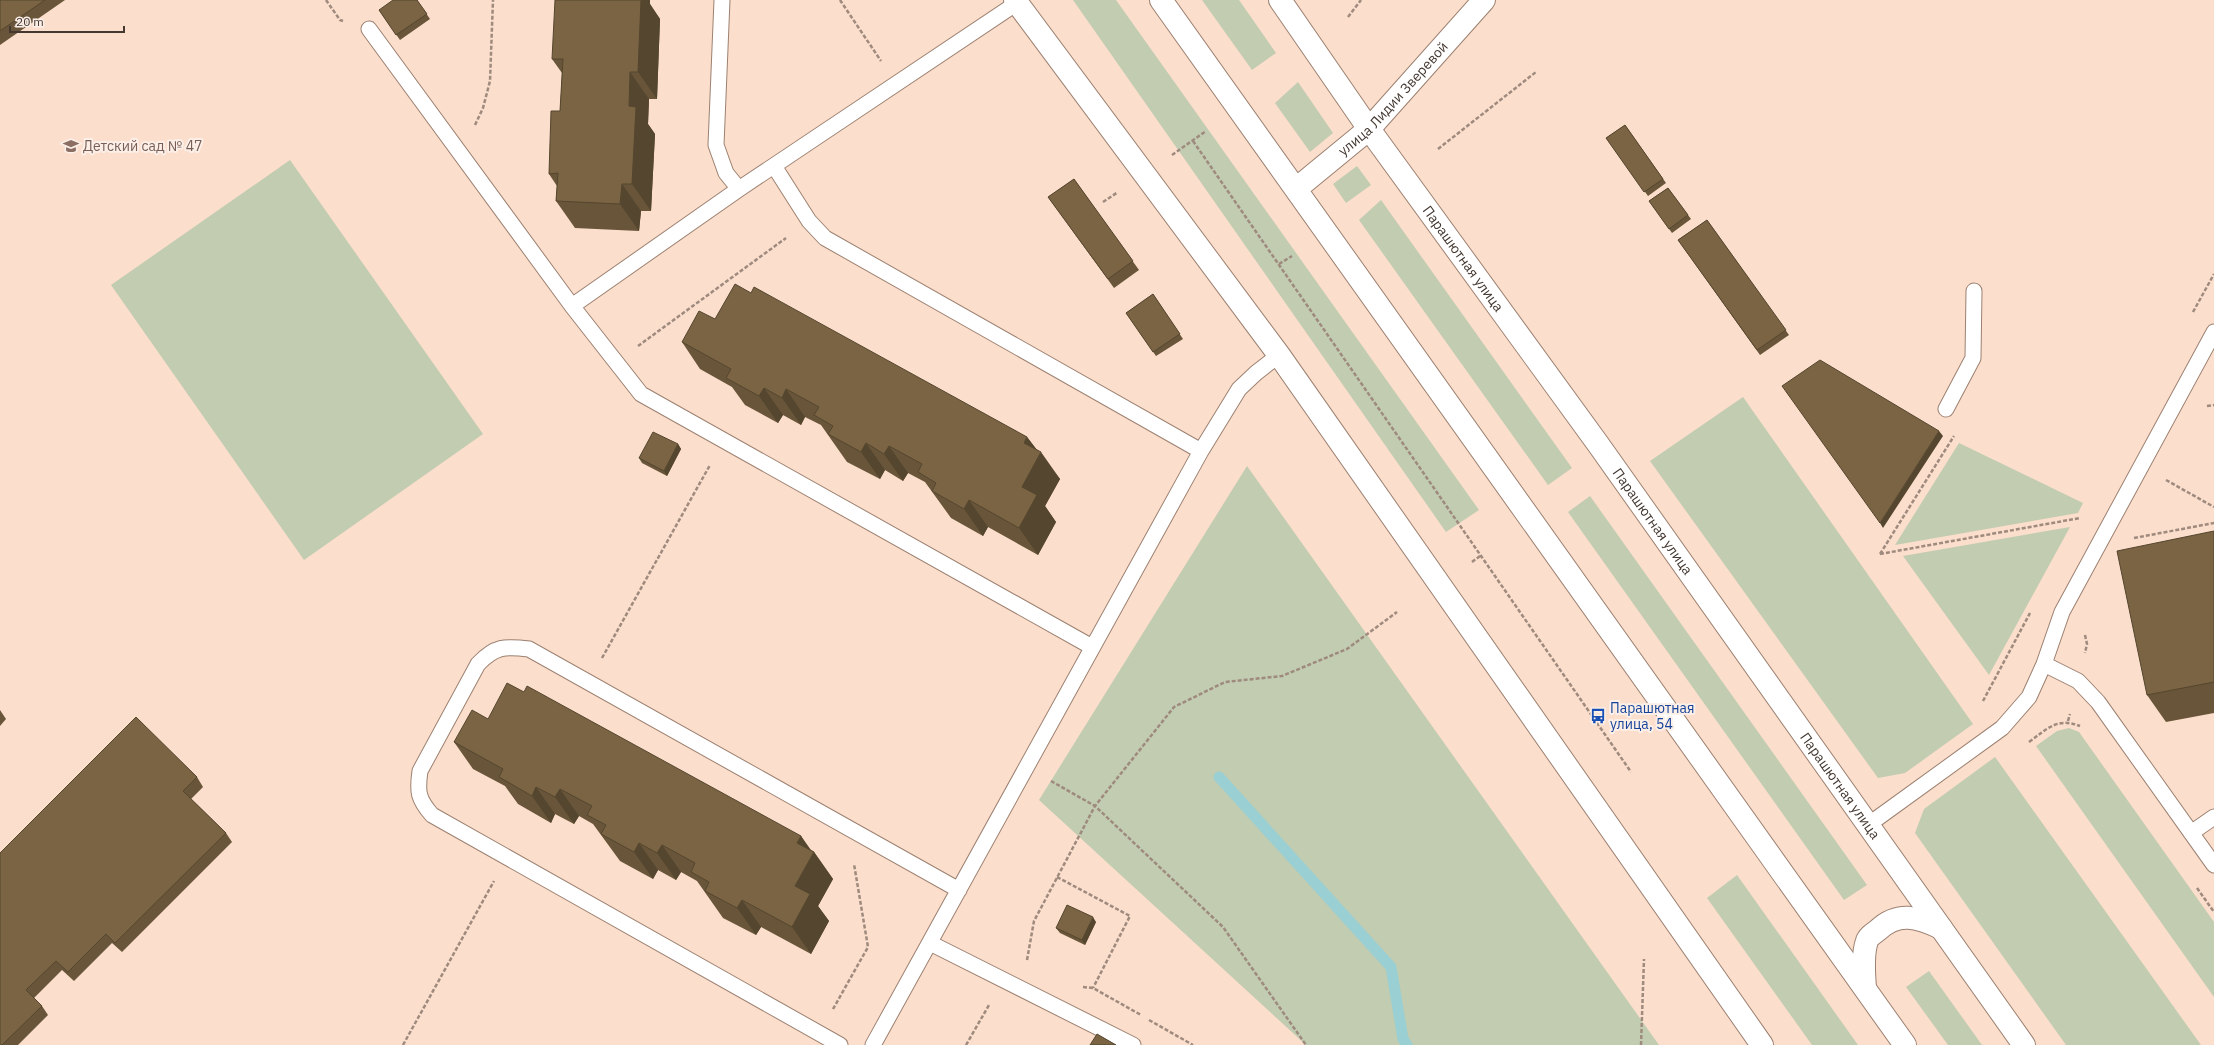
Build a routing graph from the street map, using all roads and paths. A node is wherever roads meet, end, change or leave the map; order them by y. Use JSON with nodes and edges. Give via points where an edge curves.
{"nodes":[{"id":1,"x":493,"y":0,"type":"edge"},
{"id":2,"x":722,"y":0,"type":"edge"},
{"id":3,"x":840,"y":0,"type":"edge"},
{"id":4,"x":1162,"y":0,"type":"edge"},
{"id":5,"x":1280,"y":0,"type":"edge"},
{"id":6,"x":1362,"y":0,"type":"edge"},
{"id":7,"x":1484,"y":0,"type":"edge"},
{"id":8,"x":1016,"y":1,"type":"edge"},
{"id":9,"x":1348,"y":17,"type":"dead end"},
{"id":10,"x":369,"y":29,"type":"dead end"},
{"id":11,"x":1536,"y":72,"type":"dead end"},
{"id":12,"x":897,"y":84,"type":"junction"},
{"id":13,"x":1369,"y":129,"type":"junction"},
{"id":14,"x":1206,"y":131,"type":"dead end"},
{"id":15,"x":1193,"y":141,"type":"junction"},
{"id":16,"x":1438,"y":149,"type":"dead end"},
{"id":17,"x":458,"y":150,"type":"junction"},
{"id":18,"x":1172,"y":155,"type":"dead end"},
{"id":19,"x":774,"y":166,"type":"junction"},
{"id":20,"x":739,"y":189,"type":"junction"},
{"id":21,"x":1296,"y":189,"type":"junction"},
{"id":22,"x":1118,"y":192,"type":"dead end"},
{"id":23,"x":1104,"y":202,"type":"dead end"},
{"id":24,"x":809,"y":221,"type":"junction"},
{"id":25,"x":1292,"y":256,"type":"dead end"},
{"id":26,"x":1279,"y":264,"type":"junction"},
{"id":27,"x":1974,"y":291,"type":"dead end"},
{"id":28,"x":572,"y":306,"type":"junction"},
{"id":29,"x":2214,"y":332,"type":"edge"},
{"id":30,"x":1280,"y":355,"type":"junction"},
{"id":31,"x":616,"y":362,"type":"junction"},
{"id":32,"x":1946,"y":409,"type":"dead end"},
{"id":33,"x":1956,"y":433,"type":"dead end"},
{"id":34,"x":724,"y":440,"type":"junction"},
{"id":35,"x":1200,"y":451,"type":"junction"},
{"id":36,"x":2165,"y":480,"type":"dead end"},
{"id":37,"x":2214,"y":507,"type":"edge"},
{"id":38,"x":2081,"y":518,"type":"dead end"},
{"id":39,"x":2214,"y":522,"type":"edge"},
{"id":40,"x":2134,"y":538,"type":"dead end"},
{"id":41,"x":1480,"y":556,"type":"junction"},
{"id":42,"x":1472,"y":562,"type":"dead end"},
{"id":43,"x":1397,"y":612,"type":"dead end"},
{"id":44,"x":1092,"y":647,"type":"junction"},
{"id":45,"x":2044,"y":664,"type":"junction"},
{"id":46,"x":588,"y":682,"type":"junction"},
{"id":47,"x":2083,"y":727,"type":"dead end"},
{"id":48,"x":2024,"y":746,"type":"dead end"},
{"id":49,"x":1026,"y":767,"type":"junction"},
{"id":50,"x":1630,"y":772,"type":"dead end"},
{"id":51,"x":1095,"y":806,"type":"junction"},
{"id":52,"x":2214,"y":817,"type":"edge"},
{"id":53,"x":1868,"y":824,"type":"junction"},
{"id":54,"x":848,"y":828,"type":"junction"},
{"id":55,"x":2191,"y":833,"type":"junction"},
{"id":56,"x":507,"y":857,"type":"junction"},
{"id":57,"x":2214,"y":865,"type":"edge"},
{"id":58,"x":1057,"y":877,"type":"junction"},
{"id":59,"x":2196,"y":886,"type":"dead end"},
{"id":60,"x":959,"y":890,"type":"junction"},
{"id":61,"x":2214,"y":912,"type":"edge"},
{"id":62,"x":1941,"y":928,"type":"junction"},
{"id":63,"x":930,"y":943,"type":"junction"},
{"id":64,"x":1644,"y":959,"type":"dead end"},
{"id":65,"x":1027,"y":965,"type":"dead end"},
{"id":66,"x":1004,"y":980,"type":"junction"},
{"id":67,"x":1092,"y":988,"type":"dead end"},
{"id":68,"x":1864,"y":988,"type":"junction"},
{"id":69,"x":819,"y":1033,"type":"junction"},
{"id":70,"x":403,"y":1045,"type":"edge"},
{"id":71,"x":840,"y":1045,"type":"edge"},
{"id":72,"x":874,"y":1045,"type":"edge"},
{"id":73,"x":966,"y":1045,"type":"edge"},
{"id":74,"x":1132,"y":1045,"type":"edge"},
{"id":75,"x":1306,"y":1045,"type":"edge"},
{"id":76,"x":1641,"y":1045,"type":"edge"},
{"id":77,"x":1762,"y":1045,"type":"edge"},
{"id":78,"x":1905,"y":1045,"type":"edge"},
{"id":79,"x":2024,"y":1045,"type":"edge"}],
"edges":[{"from":1,"to":17,"type":"path","via":[[490,81],[483,108],[469,138]]},
{"from":2,"to":20,"type":"lane","via":[[716,145],[726,173]]},
{"from":3,"to":12,"type":"path"},
{"from":4,"to":21,"type":"main road"},
{"from":5,"to":13,"type":"main road","name":"Парашютная улица"},
{"from":6,"to":9,"type":"path"},
{"from":7,"to":13,"type":"main road","name":"улица Лидии Зверевой"},
{"from":8,"to":12,"type":"lane"},
{"from":8,"to":30,"type":"main road"},
{"from":10,"to":17,"type":"lane"},
{"from":11,"to":16,"type":"path"},
{"from":12,"to":19,"type":"lane"},
{"from":13,"to":21,"type":"main road","name":"улица Лидии Зверевой"},
{"from":13,"to":53,"type":"main road","name":"Парашютная улица","via":[[1598,444]]},
{"from":14,"to":15,"type":"path"},
{"from":15,"to":18,"type":"path"},
{"from":15,"to":26,"type":"path"},
{"from":17,"to":28,"type":"lane"},
{"from":19,"to":20,"type":"lane"},
{"from":19,"to":24,"type":"lane"},
{"from":20,"to":28,"type":"lane"},
{"from":21,"to":68,"type":"main road"},
{"from":22,"to":23,"type":"path"},
{"from":24,"to":31,"type":"path"},
{"from":24,"to":35,"type":"lane","via":[[825,238]]},
{"from":25,"to":26,"type":"path"},
{"from":26,"to":41,"type":"path"},
{"from":27,"to":32,"type":"lane","via":[[1973,358]]},
{"from":28,"to":31,"type":"lane"},
{"from":29,"to":45,"type":"lane","via":[[2062,612]]},
{"from":30,"to":35,"type":"lane","via":[[1239,390]]},
{"from":30,"to":77,"type":"main road"},
{"from":31,"to":34,"type":"lane","via":[[642,394]]},
{"from":33,"to":38,"type":"path","via":[[1880,554]]},
{"from":34,"to":44,"type":"lane"},
{"from":34,"to":46,"type":"path"},
{"from":35,"to":44,"type":"lane"},
{"from":36,"to":37,"type":"path"},
{"from":39,"to":40,"type":"path"},
{"from":41,"to":42,"type":"path"},
{"from":41,"to":50,"type":"path"},
{"from":43,"to":51,"type":"path","via":[[1347,649],[1282,676],[1226,682],[1174,707]]},
{"from":44,"to":49,"type":"lane"},
{"from":45,"to":53,"type":"lane","via":[[2029,697],[2002,728]]},
{"from":45,"to":55,"type":"lane","via":[[2078,681],[2098,702]]},
{"from":46,"to":54,"type":"lane"},
{"from":46,"to":56,"type":"lane","via":[[529,649],[508,646],[489,652],[478,664],[420,771],[417,787],[422,803],[432,815]]},
{"from":47,"to":48,"type":"path","via":[[2068,721],[2053,725]]},
{"from":49,"to":51,"type":"path"},
{"from":49,"to":60,"type":"lane"},
{"from":51,"to":58,"type":"path"},
{"from":51,"to":75,"type":"path","via":[[1223,927]]},
{"from":52,"to":55,"type":"lane"},
{"from":53,"to":62,"type":"main road","name":"Парашютная улица"},
{"from":54,"to":60,"type":"lane"},
{"from":54,"to":69,"type":"path","via":[[868,947]]},
{"from":55,"to":57,"type":"lane"},
{"from":56,"to":69,"type":"lane"},
{"from":56,"to":70,"type":"path"},
{"from":58,"to":65,"type":"path","via":[[1034,920]]},
{"from":58,"to":67,"type":"path","via":[[1130,916]]},
{"from":59,"to":61,"type":"path"},
{"from":60,"to":63,"type":"lane"},
{"from":62,"to":68,"type":"main road","via":[[1920,918],[1899,918],[1882,926],[1867,940]]},
{"from":62,"to":79,"type":"main road","name":"Парашютная улица"},
{"from":63,"to":66,"type":"lane"},
{"from":63,"to":72,"type":"lane"},
{"from":64,"to":76,"type":"path"},
{"from":66,"to":73,"type":"path"},
{"from":66,"to":74,"type":"lane"},
{"from":68,"to":78,"type":"main road"},
{"from":69,"to":71,"type":"lane"}]}
